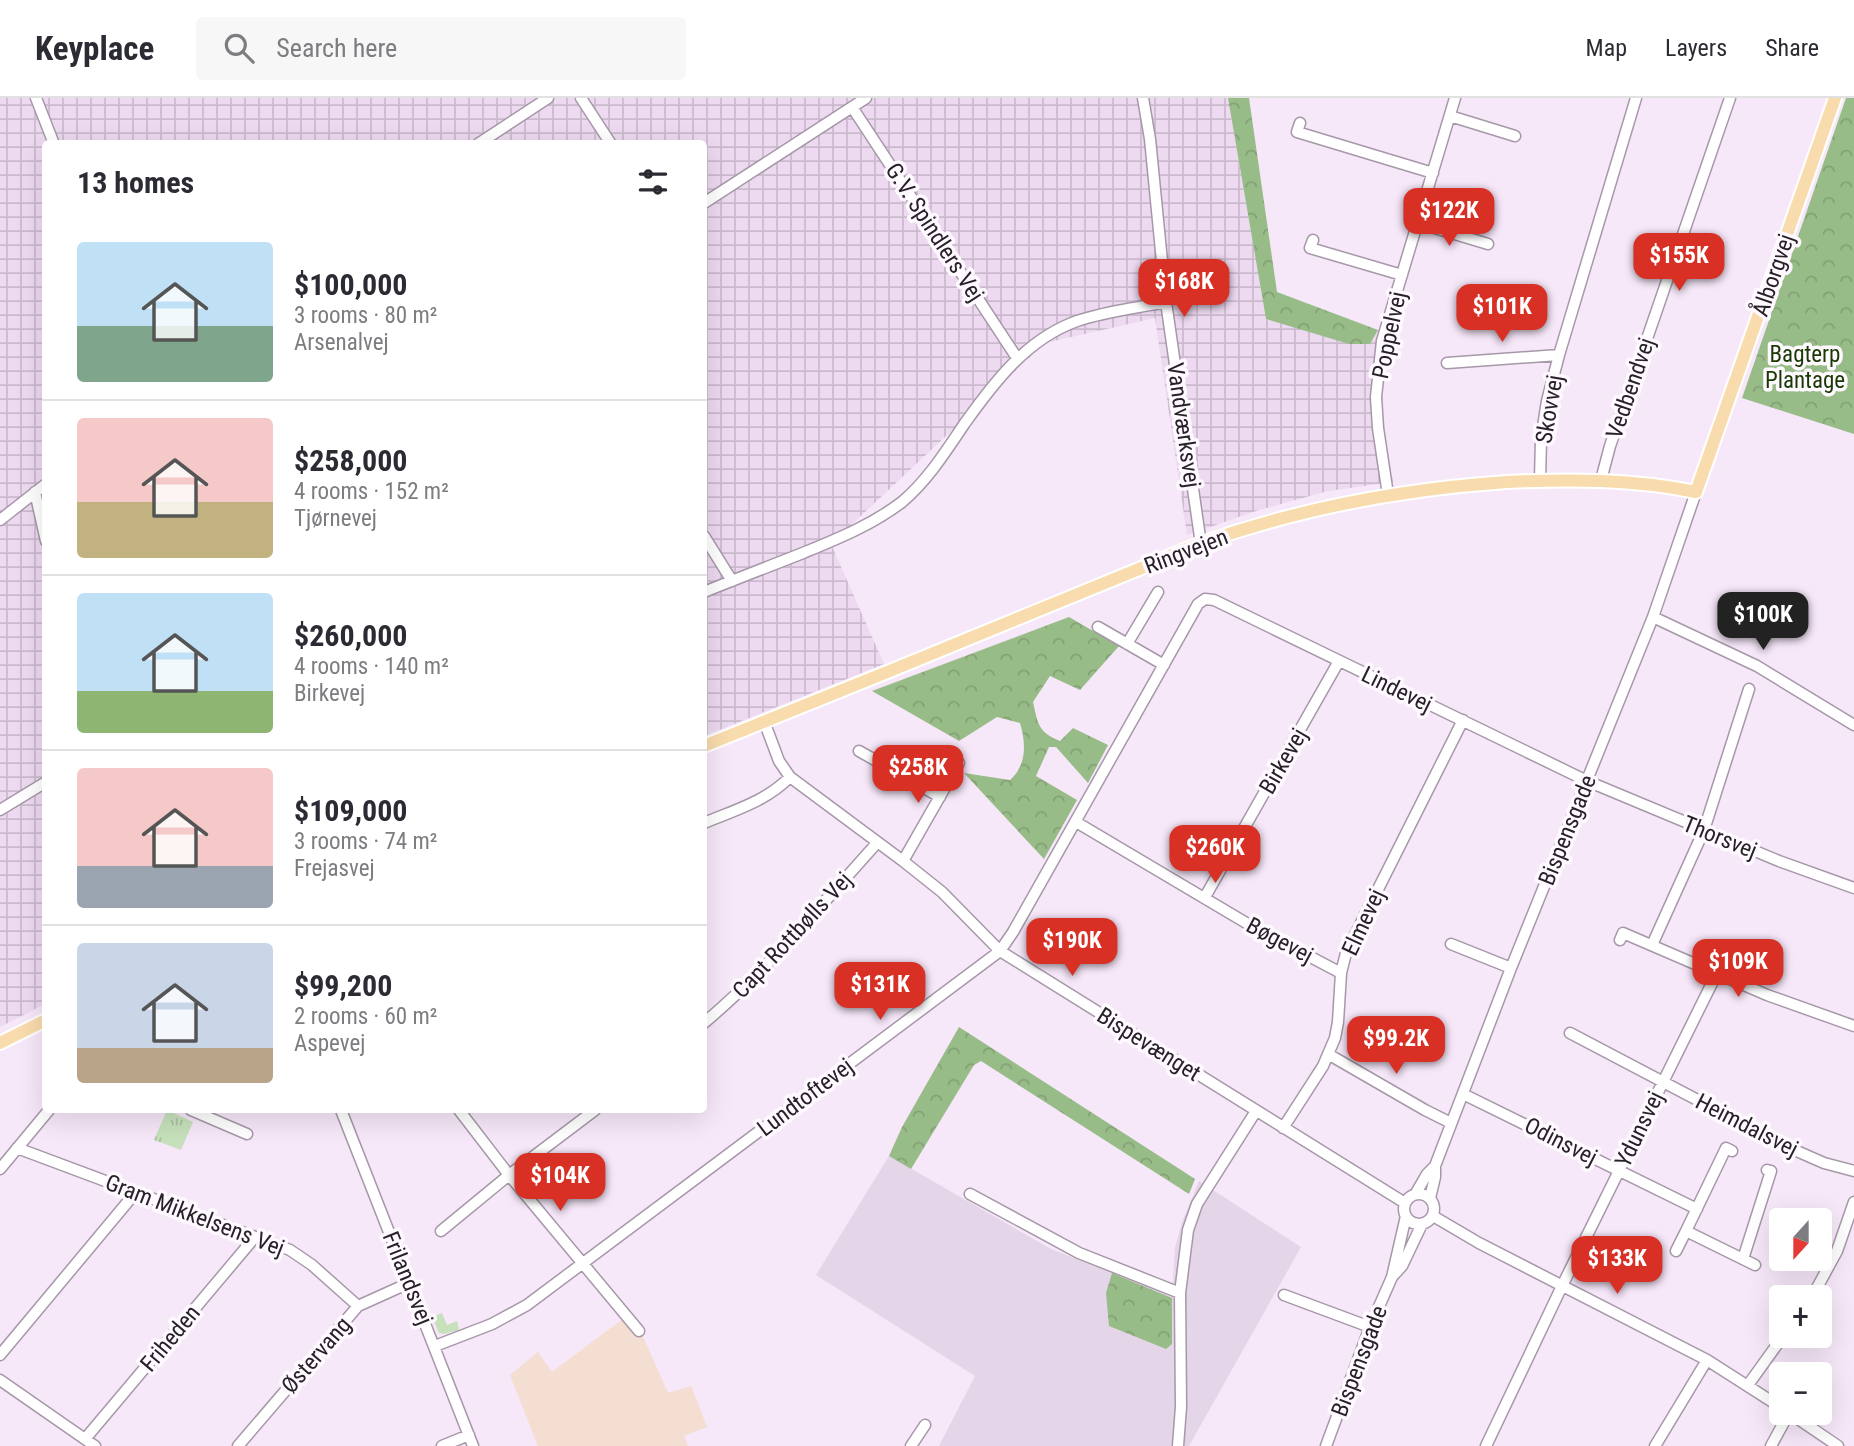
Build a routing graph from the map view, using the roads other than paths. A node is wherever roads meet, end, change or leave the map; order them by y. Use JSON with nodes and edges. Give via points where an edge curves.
{"nodes":[{"id":1,"x":36,"y":98,"type":"edge"},
{"id":2,"x":548,"y":98,"type":"edge"},
{"id":3,"x":581,"y":98,"type":"edge"},
{"id":4,"x":866,"y":98,"type":"edge"},
{"id":5,"x":1143,"y":98,"type":"edge"},
{"id":6,"x":1455,"y":98,"type":"edge"},
{"id":7,"x":1636,"y":98,"type":"edge"},
{"id":8,"x":1730,"y":98,"type":"edge"},
{"id":9,"x":1835,"y":98,"type":"edge"},
{"id":10,"x":852,"y":107,"type":"junction"},
{"id":11,"x":1450,"y":116,"type":"junction"},
{"id":12,"x":1300,"y":123,"type":"dead end"},
{"id":13,"x":1515,"y":136,"type":"dead end"},
{"id":14,"x":52,"y":140,"type":"edge"},
{"id":15,"x":484,"y":140,"type":"edge"},
{"id":16,"x":608,"y":140,"type":"edge"},
{"id":17,"x":1433,"y":173,"type":"junction"},
{"id":18,"x":707,"y":201,"type":"edge"},
{"id":19,"x":1418,"y":223,"type":"junction"},
{"id":20,"x":1313,"y":240,"type":"dead end"},
{"id":21,"x":1488,"y":244,"type":"dead end"},
{"id":22,"x":1402,"y":275,"type":"junction"},
{"id":23,"x":1166,"y":302,"type":"junction"},
{"id":24,"x":1559,"y":355,"type":"junction"},
{"id":25,"x":1017,"y":358,"type":"junction"},
{"id":26,"x":1447,"y":363,"type":"dead end"},
{"id":27,"x":1540,"y":480,"type":"junction"},
{"id":28,"x":1601,"y":480,"type":"junction"},
{"id":29,"x":42,"y":487,"type":"edge"},
{"id":30,"x":35,"y":492,"type":"junction"},
{"id":31,"x":1696,"y":492,"type":"junction"},
{"id":32,"x":1388,"y":495,"type":"junction"},
{"id":33,"x":0,"y":520,"type":"edge"},
{"id":34,"x":42,"y":523,"type":"edge"},
{"id":35,"x":707,"y":541,"type":"edge"},
{"id":36,"x":1201,"y":544,"type":"junction"},
{"id":37,"x":732,"y":581,"type":"junction"},
{"id":38,"x":707,"y":592,"type":"edge"},
{"id":39,"x":1158,"y":592,"type":"dead end"},
{"id":40,"x":1205,"y":599,"type":"joint"},
{"id":41,"x":1653,"y":617,"type":"junction"},
{"id":42,"x":1098,"y":627,"type":"dead end"},
{"id":43,"x":1127,"y":644,"type":"junction"},
{"id":44,"x":1339,"y":661,"type":"junction"},
{"id":45,"x":1164,"y":665,"type":"junction"},
{"id":46,"x":1749,"y":689,"type":"dead end"},
{"id":47,"x":1463,"y":720,"type":"junction"},
{"id":48,"x":764,"y":721,"type":"junction"},
{"id":49,"x":1854,"y":725,"type":"edge"},
{"id":50,"x":707,"y":745,"type":"edge"},
{"id":51,"x":859,"y":751,"type":"dead end"},
{"id":52,"x":960,"y":763,"type":"dead end"},
{"id":53,"x":790,"y":777,"type":"junction"},
{"id":54,"x":1587,"y":782,"type":"junction"},
{"id":55,"x":42,"y":784,"type":"edge"},
{"id":56,"x":940,"y":797,"type":"junction"},
{"id":57,"x":0,"y":810,"type":"edge"},
{"id":58,"x":707,"y":822,"type":"edge"},
{"id":59,"x":1076,"y":822,"type":"junction"},
{"id":60,"x":1703,"y":830,"type":"junction"},
{"id":61,"x":877,"y":843,"type":"junction"},
{"id":62,"x":903,"y":861,"type":"junction"},
{"id":63,"x":1854,"y":888,"type":"edge"},
{"id":64,"x":1205,"y":897,"type":"junction"},
{"id":65,"x":1620,"y":940,"type":"dead end"},
{"id":66,"x":1451,"y":944,"type":"dead end"},
{"id":67,"x":1652,"y":945,"type":"junction"},
{"id":68,"x":1000,"y":951,"type":"junction"},
{"id":69,"x":1511,"y":968,"type":"junction"},
{"id":70,"x":1340,"y":973,"type":"junction"},
{"id":71,"x":1717,"y":973,"type":"junction"},
{"id":72,"x":707,"y":1020,"type":"edge"},
{"id":73,"x":42,"y":1022,"type":"edge"},
{"id":74,"x":1854,"y":1026,"type":"edge"},
{"id":75,"x":1570,"y":1033,"type":"dead end"},
{"id":76,"x":0,"y":1043,"type":"edge"},
{"id":77,"x":1328,"y":1054,"type":"junction"},
{"id":78,"x":1662,"y":1082,"type":"junction"},
{"id":79,"x":1463,"y":1094,"type":"junction"},
{"id":80,"x":1256,"y":1111,"type":"junction"},
{"id":81,"x":47,"y":1113,"type":"edge"},
{"id":82,"x":198,"y":1113,"type":"edge"},
{"id":83,"x":342,"y":1113,"type":"edge"},
{"id":84,"x":461,"y":1113,"type":"edge"},
{"id":85,"x":591,"y":1113,"type":"edge"},
{"id":86,"x":1451,"y":1123,"type":"junction"},
{"id":87,"x":1283,"y":1128,"type":"junction"},
{"id":88,"x":247,"y":1134,"type":"dead end"},
{"id":89,"x":18,"y":1148,"type":"junction"},
{"id":90,"x":1732,"y":1151,"type":"dead end"},
{"id":91,"x":1435,"y":1166,"type":"junction"},
{"id":92,"x":0,"y":1169,"type":"edge"},
{"id":93,"x":1767,"y":1170,"type":"dead end"},
{"id":94,"x":1619,"y":1171,"type":"junction"},
{"id":95,"x":1854,"y":1171,"type":"edge"},
{"id":96,"x":509,"y":1175,"type":"junction"},
{"id":97,"x":136,"y":1192,"type":"junction"},
{"id":98,"x":970,"y":1194,"type":"dead end"},
{"id":99,"x":1416,"y":1194,"type":"junction"},
{"id":100,"x":1430,"y":1198,"type":"junction"},
{"id":101,"x":1854,"y":1202,"type":"edge"},
{"id":102,"x":1405,"y":1203,"type":"junction"},
{"id":103,"x":1696,"y":1209,"type":"junction"},
{"id":104,"x":1406,"y":1216,"type":"junction"},
{"id":105,"x":1433,"y":1216,"type":"junction"},
{"id":106,"x":1422,"y":1224,"type":"junction"},
{"id":107,"x":441,"y":1231,"type":"dead end"},
{"id":108,"x":1686,"y":1231,"type":"junction"},
{"id":109,"x":256,"y":1237,"type":"junction"},
{"id":110,"x":1676,"y":1251,"type":"dead end"},
{"id":111,"x":1742,"y":1259,"type":"junction"},
{"id":112,"x":582,"y":1264,"type":"junction"},
{"id":113,"x":1755,"y":1265,"type":"dead end"},
{"id":114,"x":1392,"y":1277,"type":"junction"},
{"id":115,"x":409,"y":1283,"type":"junction"},
{"id":116,"x":1819,"y":1285,"type":"edge"},
{"id":117,"x":1562,"y":1286,"type":"junction"},
{"id":118,"x":1180,"y":1293,"type":"junction"},
{"id":119,"x":1284,"y":1294,"type":"dead end"},
{"id":120,"x":358,"y":1306,"type":"junction"},
{"id":121,"x":1370,"y":1327,"type":"junction"},
{"id":122,"x":639,"y":1331,"type":"dead end"},
{"id":123,"x":435,"y":1346,"type":"junction"},
{"id":124,"x":1775,"y":1348,"type":"edge"},
{"id":125,"x":0,"y":1355,"type":"edge"},
{"id":126,"x":1707,"y":1360,"type":"junction"},
{"id":127,"x":0,"y":1380,"type":"edge"},
{"id":128,"x":1748,"y":1385,"type":"junction"},
{"id":129,"x":1769,"y":1399,"type":"edge"},
{"id":130,"x":925,"y":1425,"type":"dead end"},
{"id":131,"x":1782,"y":1425,"type":"edge"},
{"id":132,"x":1806,"y":1425,"type":"edge"},
{"id":133,"x":469,"y":1435,"type":"junction"},
{"id":134,"x":85,"y":1439,"type":"junction"},
{"id":135,"x":1833,"y":1445,"type":"edge"},
{"id":136,"x":95,"y":1446,"type":"edge"},
{"id":137,"x":238,"y":1446,"type":"edge"},
{"id":138,"x":442,"y":1446,"type":"edge"},
{"id":139,"x":473,"y":1446,"type":"edge"},
{"id":140,"x":911,"y":1446,"type":"edge"},
{"id":141,"x":1178,"y":1446,"type":"edge"},
{"id":142,"x":1326,"y":1446,"type":"edge"},
{"id":143,"x":1486,"y":1446,"type":"edge"},
{"id":144,"x":1656,"y":1446,"type":"edge"},
{"id":145,"x":1771,"y":1446,"type":"edge"}],
"edges":[{"from":1,"to":14,"type":"street"},
{"from":2,"to":15,"type":"street"},
{"from":3,"to":16,"type":"street"},
{"from":4,"to":10,"type":"street"},
{"from":5,"to":23,"type":"street","name":"Vandværksvej"},
{"from":6,"to":11,"type":"street","name":"Poppelvej"},
{"from":7,"to":24,"type":"street","name":"Skovvej"},
{"from":8,"to":28,"type":"street","name":"Vedbendvej"},
{"from":9,"to":31,"type":"main road","name":"Ålborgvej"},
{"from":10,"to":18,"type":"street"},
{"from":10,"to":25,"type":"street","name":"G.V. Spindlers Vej"},
{"from":11,"to":13,"type":"street"},
{"from":11,"to":17,"type":"street","name":"Poppelvej"},
{"from":12,"to":17,"type":"street","via":[[1297,132]]},
{"from":17,"to":19,"type":"street","name":"Poppelvej"},
{"from":19,"to":21,"type":"street"},
{"from":19,"to":22,"type":"street","name":"Poppelvej"},
{"from":20,"to":22,"type":"street","via":[[1310,248]]},
{"from":22,"to":32,"type":"street","name":"Poppelvej","via":[[1382,341],[1376,397]]},
{"from":23,"to":25,"type":"street","via":[[1076,322]]},
{"from":23,"to":36,"type":"street","name":"Vandværksvej"},
{"from":24,"to":26,"type":"street"},
{"from":24,"to":27,"type":"street","name":"Skovvej","via":[[1541,439]]},
{"from":25,"to":37,"type":"street","via":[[990,388],[930,474],[904,500],[845,536]]},
{"from":27,"to":28,"type":"main road","name":"Ringvejen"},
{"from":27,"to":32,"type":"main road","name":"Ringvejen"},
{"from":28,"to":31,"type":"main road","name":"Ringvejen"},
{"from":29,"to":30,"type":"street"},
{"from":30,"to":33,"type":"street"},
{"from":30,"to":34,"type":"street"},
{"from":31,"to":41,"type":"street","name":"Bispensgade"},
{"from":32,"to":36,"type":"main road","name":"Ringvejen","via":[[1266,522]]},
{"from":35,"to":37,"type":"street"},
{"from":36,"to":48,"type":"main road","name":"Ringvejen"},
{"from":37,"to":38,"type":"street"},
{"from":39,"to":43,"type":"street"},
{"from":40,"to":44,"type":"street","name":"Lindevej"},
{"from":40,"to":45,"type":"street","name":"Lundtoftevej"},
{"from":41,"to":49,"type":"street","via":[[1757,666]]},
{"from":41,"to":54,"type":"street","name":"Bispensgade"},
{"from":42,"to":43,"type":"street"},
{"from":43,"to":45,"type":"street"},
{"from":44,"to":47,"type":"street","name":"Lindevej"},
{"from":44,"to":64,"type":"street","name":"Birkevej"},
{"from":45,"to":59,"type":"street","name":"Lundtoftevej"},
{"from":46,"to":60,"type":"street"},
{"from":47,"to":54,"type":"street","name":"Lindevej"},
{"from":47,"to":70,"type":"street","name":"Elmevej"},
{"from":48,"to":50,"type":"main road","name":"Ringvejen"},
{"from":48,"to":53,"type":"street","name":"Bispevænget"},
{"from":51,"to":56,"type":"street"},
{"from":52,"to":56,"type":"street"},
{"from":53,"to":58,"type":"street","via":[[774,793]]},
{"from":53,"to":61,"type":"street","name":"Bispevænget"},
{"from":54,"to":60,"type":"street","name":"Thorsvej"},
{"from":54,"to":69,"type":"street","name":"Bispensgade"},
{"from":55,"to":57,"type":"street"},
{"from":56,"to":62,"type":"street"},
{"from":59,"to":64,"type":"street","name":"Bøgevej"},
{"from":59,"to":68,"type":"street","name":"Lundtoftevej"},
{"from":60,"to":63,"type":"street","name":"Thorsvej"},
{"from":60,"to":67,"type":"street"},
{"from":61,"to":62,"type":"street","name":"Bispevænget"},
{"from":61,"to":72,"type":"street","name":"Capt Rottbølls Vej","via":[[775,955]]},
{"from":62,"to":68,"type":"street","name":"Bispevænget","via":[[942,892]]},
{"from":64,"to":70,"type":"street","name":"Bøgevej"},
{"from":65,"to":67,"type":"street","via":[[1623,933]]},
{"from":66,"to":69,"type":"street"},
{"from":67,"to":71,"type":"street"},
{"from":68,"to":80,"type":"street","name":"Bispevænget"},
{"from":68,"to":112,"type":"street","name":"Lundtoftevej"},
{"from":69,"to":79,"type":"street","name":"Bispensgade"},
{"from":70,"to":77,"type":"street","name":"Elmevej","via":[[1338,1022]]},
{"from":71,"to":74,"type":"street"},
{"from":71,"to":78,"type":"street","name":"Ydunsvej"},
{"from":73,"to":76,"type":"main road"},
{"from":75,"to":78,"type":"street","name":"Heimdalsvej"},
{"from":77,"to":86,"type":"street"},
{"from":77,"to":87,"type":"street","name":"Elmevej"},
{"from":78,"to":94,"type":"street","name":"Ydunsvej"},
{"from":78,"to":95,"type":"street","name":"Heimdalsvej","via":[[1794,1150]]},
{"from":79,"to":86,"type":"street","name":"Bispensgade"},
{"from":79,"to":94,"type":"street","name":"Odinsvej"},
{"from":80,"to":87,"type":"street","name":"Bispevænget"},
{"from":80,"to":118,"type":"street","via":[[1197,1204],[1188,1230]]},
{"from":81,"to":89,"type":"street"},
{"from":82,"to":88,"type":"street"},
{"from":83,"to":115,"type":"street","name":"Frilandsvej"},
{"from":84,"to":96,"type":"street"},
{"from":85,"to":96,"type":"street"},
{"from":86,"to":91,"type":"street","name":"Bispensgade"},
{"from":87,"to":102,"type":"street","name":"Bispevænget"},
{"from":89,"to":92,"type":"street"},
{"from":89,"to":97,"type":"street","name":"Gram Mikkelsens Vej"},
{"from":90,"to":103,"type":"street","via":[[1726,1148]]},
{"from":91,"to":99,"type":"street","name":"Bispensgade"},
{"from":91,"to":100,"type":"street","name":"Bispensgade"},
{"from":93,"to":111,"type":"street","via":[[1771,1171]]},
{"from":94,"to":103,"type":"street","name":"Odinsvej"},
{"from":94,"to":117,"type":"street","name":"Ydunsvej"},
{"from":96,"to":107,"type":"street"},
{"from":96,"to":112,"type":"street"},
{"from":97,"to":109,"type":"street","name":"Gram Mikkelsens Vej"},
{"from":97,"to":125,"type":"street"},
{"from":98,"to":118,"type":"street","via":[[1079,1253]]},
{"from":99,"to":100,"type":"street"},
{"from":99,"to":102,"type":"street"},
{"from":100,"to":105,"type":"street"},
{"from":101,"to":116,"type":"street","via":[[1837,1251]]},
{"from":102,"to":104,"type":"street"},
{"from":103,"to":108,"type":"street"},
{"from":104,"to":106,"type":"street","via":[[1412,1223]]},
{"from":104,"to":114,"type":"street","name":"Bispensgade"},
{"from":105,"to":106,"type":"street"},
{"from":105,"to":117,"type":"street"},
{"from":106,"to":114,"type":"street","name":"Bispensgade"},
{"from":108,"to":110,"type":"street"},
{"from":108,"to":111,"type":"street"},
{"from":109,"to":120,"type":"street","name":"Gram Mikkelsens Vej","via":[[290,1250]]},
{"from":109,"to":134,"type":"street","name":"Friheden"},
{"from":111,"to":113,"type":"street"},
{"from":112,"to":122,"type":"street"},
{"from":112,"to":123,"type":"street","name":"Lundtoftevej","via":[[527,1305]]},
{"from":114,"to":121,"type":"street","name":"Bispensgade"},
{"from":115,"to":120,"type":"street","name":"Østervang"},
{"from":115,"to":123,"type":"street","name":"Frilandsvej"},
{"from":117,"to":126,"type":"street"},
{"from":117,"to":143,"type":"street","name":"Ydunsvej"},
{"from":118,"to":141,"type":"street"},
{"from":119,"to":121,"type":"street"},
{"from":120,"to":137,"type":"street","name":"Østervang"},
{"from":121,"to":142,"type":"street","name":"Bispensgade"},
{"from":123,"to":133,"type":"street","name":"Frilandsvej"},
{"from":124,"to":128,"type":"street"},
{"from":126,"to":128,"type":"street"},
{"from":126,"to":144,"type":"street"},
{"from":127,"to":134,"type":"street"},
{"from":128,"to":129,"type":"street"},
{"from":130,"to":140,"type":"street"},
{"from":131,"to":145,"type":"street"},
{"from":132,"to":135,"type":"street"},
{"from":133,"to":138,"type":"street"},
{"from":133,"to":139,"type":"street","name":"Frilandsvej"},
{"from":134,"to":136,"type":"street"}]}
